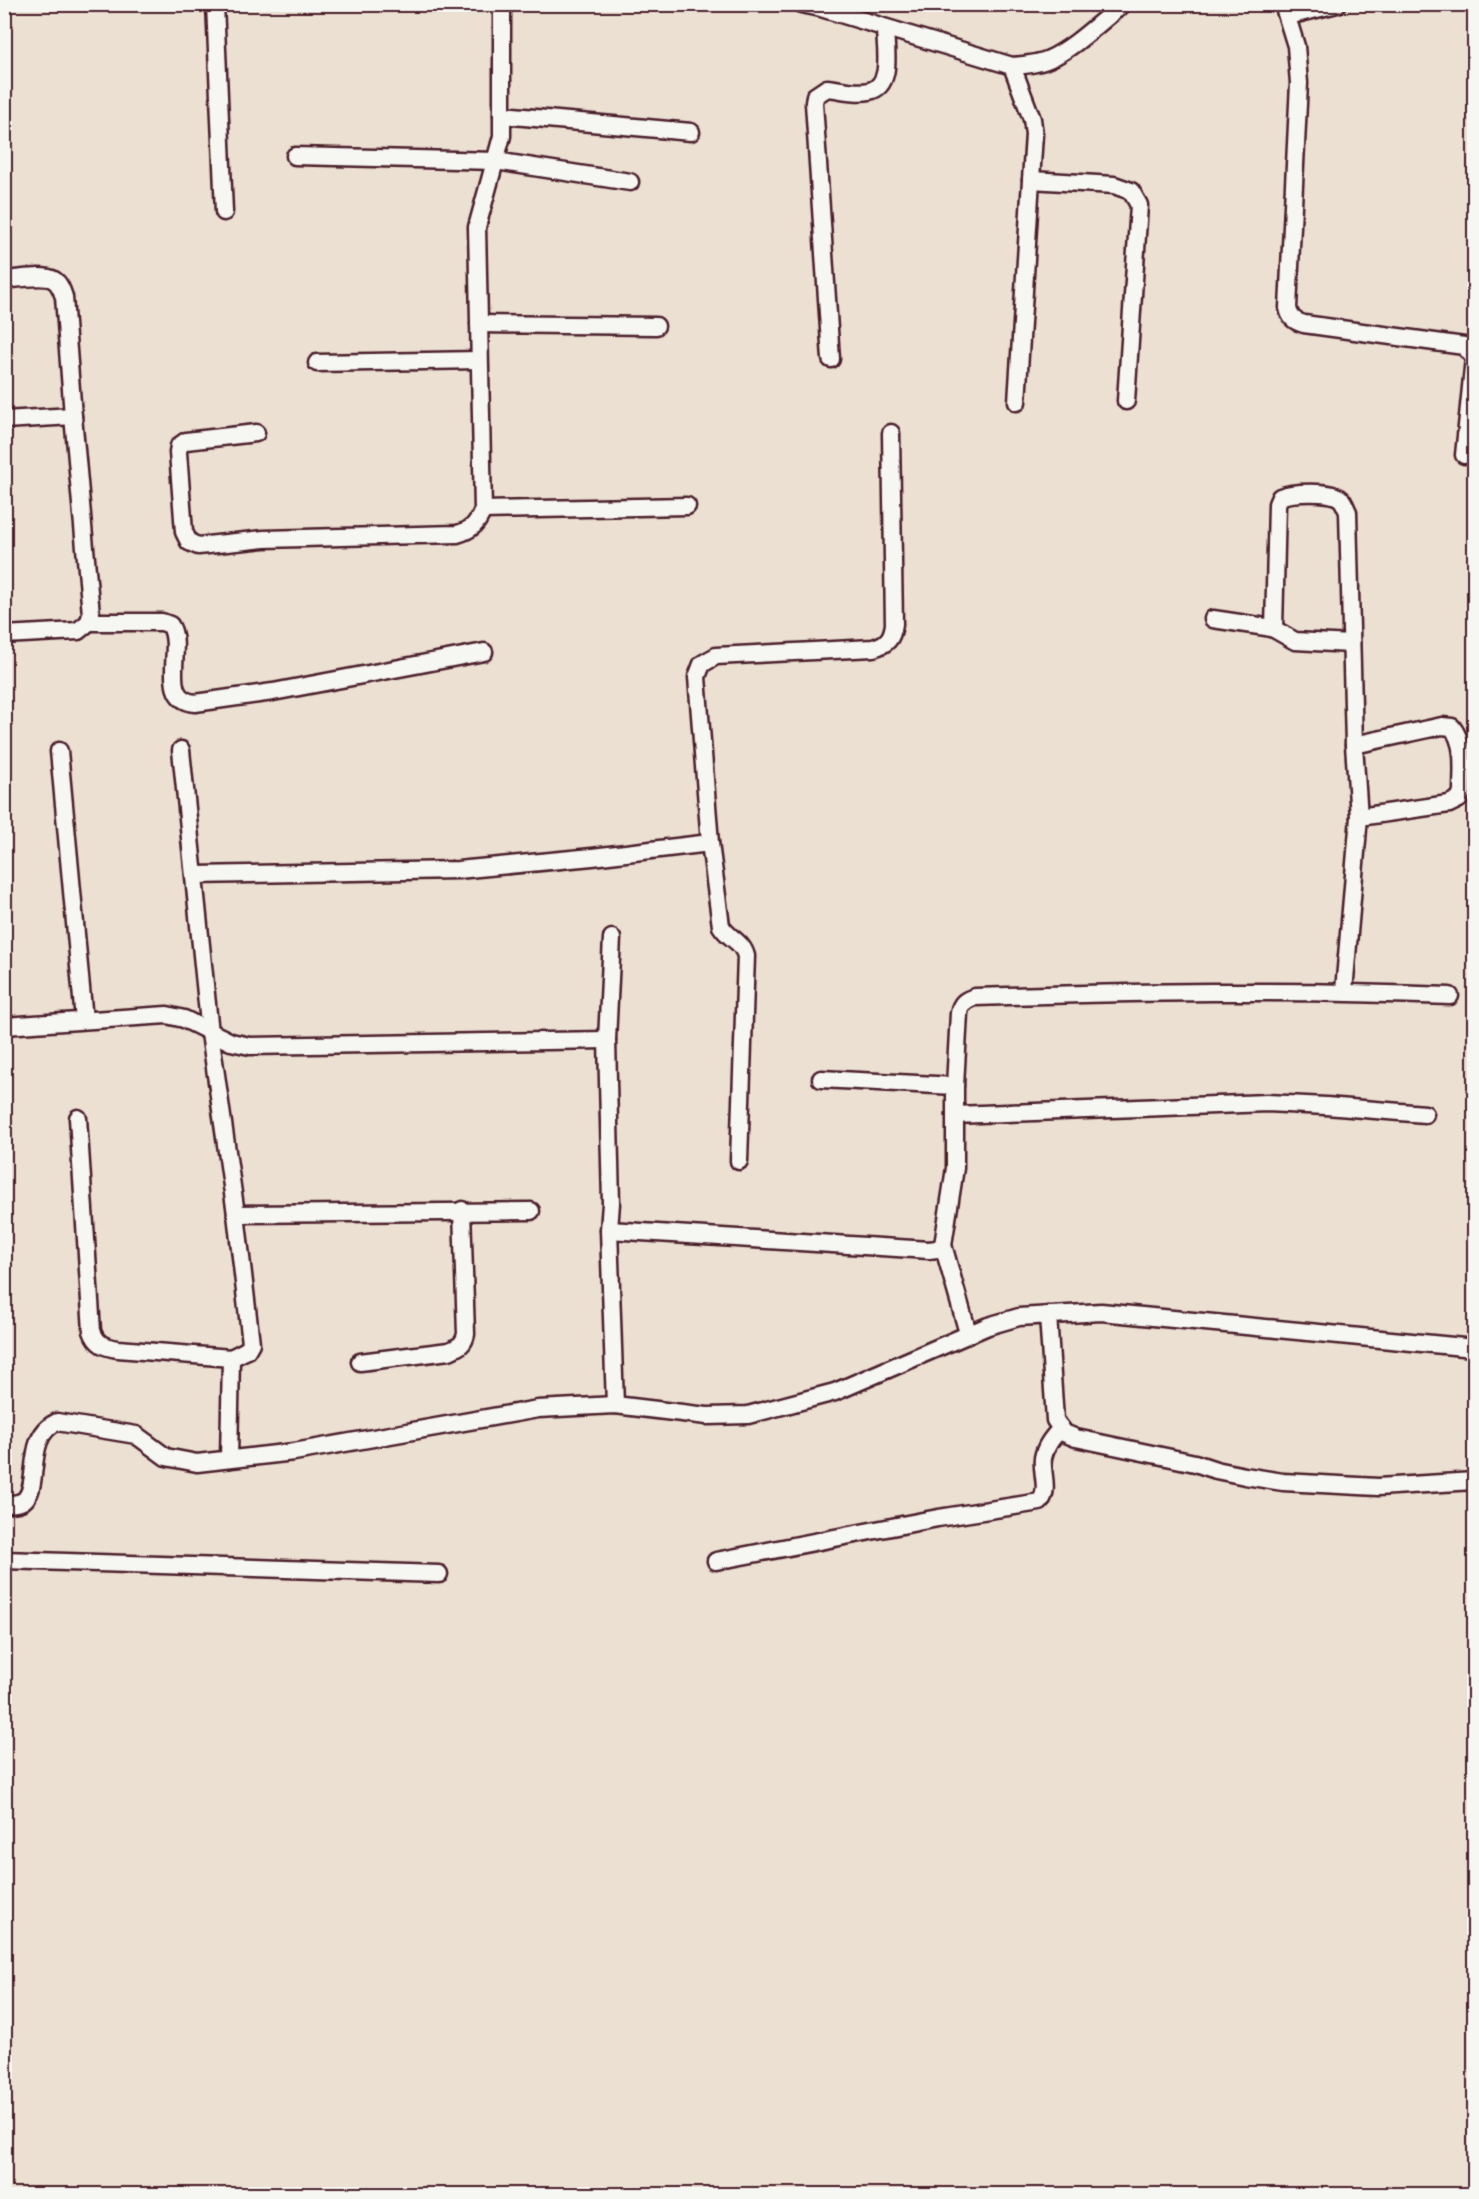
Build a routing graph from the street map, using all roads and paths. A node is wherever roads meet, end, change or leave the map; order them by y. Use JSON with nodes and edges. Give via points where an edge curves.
{"nodes":[{"id":1,"x":215,"y":4,"type":"edge"},
{"id":2,"x":502,"y":4,"type":"edge"},
{"id":3,"x":801,"y":4,"type":"edge"},
{"id":4,"x":1123,"y":4,"type":"edge"},
{"id":5,"x":1337,"y":4,"type":"edge"},
{"id":6,"x":822,"y":6,"type":"edge"},
{"id":7,"x":1286,"y":10,"type":"edge"},
{"id":8,"x":885,"y":28,"type":"junction"},
{"id":9,"x":1012,"y":66,"type":"junction"},
{"id":10,"x":502,"y":115,"type":"junction"},
{"id":11,"x":691,"y":132,"type":"dead end"},
{"id":12,"x":295,"y":156,"type":"dead end"},
{"id":13,"x":496,"y":161,"type":"junction"},
{"id":14,"x":1030,"y":180,"type":"junction"},
{"id":15,"x":630,"y":182,"type":"dead end"},
{"id":16,"x":224,"y":212,"type":"dead end"},
{"id":17,"x":4,"y":280,"type":"edge"},
{"id":18,"x":479,"y":324,"type":"junction"},
{"id":19,"x":656,"y":326,"type":"dead end"},
{"id":20,"x":831,"y":359,"type":"dead end"},
{"id":21,"x":479,"y":360,"type":"junction"},
{"id":22,"x":317,"y":363,"type":"dead end"},
{"id":23,"x":1126,"y":401,"type":"dead end"},
{"id":24,"x":1017,"y":402,"type":"dead end"},
{"id":25,"x":73,"y":416,"type":"junction"},
{"id":26,"x":4,"y":420,"type":"edge"},
{"id":27,"x":256,"y":433,"type":"dead end"},
{"id":28,"x":891,"y":433,"type":"dead end"},
{"id":29,"x":1464,"y":455,"type":"dead end"},
{"id":30,"x":687,"y":506,"type":"dead end"},
{"id":31,"x":483,"y":510,"type":"junction"},
{"id":32,"x":1214,"y":620,"type":"dead end"},
{"id":33,"x":88,"y":622,"type":"junction"},
{"id":34,"x":1274,"y":629,"type":"junction"},
{"id":35,"x":4,"y":635,"type":"edge"},
{"id":36,"x":1351,"y":644,"type":"junction"},
{"id":37,"x":484,"y":652,"type":"dead end"},
{"id":38,"x":1354,"y":745,"type":"junction"},
{"id":39,"x":181,"y":750,"type":"dead end"},
{"id":40,"x":59,"y":751,"type":"dead end"},
{"id":41,"x":1468,"y":794,"type":"edge"},
{"id":42,"x":1359,"y":817,"type":"junction"},
{"id":43,"x":710,"y":843,"type":"junction"},
{"id":44,"x":195,"y":875,"type":"junction"},
{"id":45,"x":612,"y":938,"type":"dead end"},
{"id":46,"x":1344,"y":991,"type":"junction"},
{"id":47,"x":1450,"y":996,"type":"dead end"},
{"id":48,"x":84,"y":1020,"type":"junction"},
{"id":49,"x":4,"y":1026,"type":"edge"},
{"id":50,"x":210,"y":1032,"type":"junction"},
{"id":51,"x":607,"y":1040,"type":"junction"},
{"id":52,"x":821,"y":1079,"type":"dead end"},
{"id":53,"x":955,"y":1086,"type":"junction"},
{"id":54,"x":1425,"y":1114,"type":"dead end"},
{"id":55,"x":956,"y":1115,"type":"junction"},
{"id":56,"x":78,"y":1118,"type":"dead end"},
{"id":57,"x":739,"y":1161,"type":"dead end"},
{"id":58,"x":462,"y":1210,"type":"junction"},
{"id":59,"x":531,"y":1211,"type":"dead end"},
{"id":60,"x":236,"y":1214,"type":"junction"},
{"id":61,"x":609,"y":1230,"type":"junction"},
{"id":62,"x":943,"y":1245,"type":"junction"},
{"id":63,"x":1048,"y":1315,"type":"junction"},
{"id":64,"x":968,"y":1333,"type":"junction"},
{"id":65,"x":1474,"y":1348,"type":"edge"},
{"id":66,"x":231,"y":1358,"type":"junction"},
{"id":67,"x":360,"y":1362,"type":"dead end"},
{"id":68,"x":615,"y":1405,"type":"junction"},
{"id":69,"x":1060,"y":1428,"type":"junction"},
{"id":70,"x":229,"y":1459,"type":"junction"},
{"id":71,"x":1474,"y":1481,"type":"edge"},
{"id":72,"x":4,"y":1504,"type":"edge"},
{"id":73,"x":4,"y":1560,"type":"edge"},
{"id":74,"x":716,"y":1561,"type":"dead end"},
{"id":75,"x":439,"y":1574,"type":"dead end"}],
"edges":[{"from":1,"to":16,"type":"street"},
{"from":2,"to":10,"type":"street"},
{"from":3,"to":6,"type":"street"},
{"from":4,"to":9,"type":"street","via":[[1050,58]]},
{"from":5,"to":7,"type":"street"},
{"from":6,"to":8,"type":"street"},
{"from":7,"to":29,"type":"street","via":[[1296,46],[1299,83],[1290,316],[1304,324],[1464,346],[1474,358]]},
{"from":8,"to":9,"type":"street"},
{"from":8,"to":20,"type":"street","via":[[883,83],[868,92],[827,88],[815,96]]},
{"from":9,"to":14,"type":"street","via":[[1032,119]]},
{"from":10,"to":11,"type":"street"},
{"from":10,"to":13,"type":"street"},
{"from":12,"to":13,"type":"street"},
{"from":13,"to":15,"type":"street"},
{"from":13,"to":18,"type":"street","via":[[477,227]]},
{"from":14,"to":23,"type":"street","via":[[1114,184],[1131,191],[1138,205]]},
{"from":14,"to":24,"type":"street"},
{"from":17,"to":25,"type":"street","via":[[44,277],[60,286]]},
{"from":18,"to":19,"type":"street"},
{"from":18,"to":21,"type":"street"},
{"from":21,"to":22,"type":"street"},
{"from":21,"to":31,"type":"street"},
{"from":25,"to":26,"type":"street"},
{"from":25,"to":33,"type":"street","via":[[91,614]]},
{"from":27,"to":31,"type":"street","via":[[186,441],[179,446],[184,532],[189,542],[208,546],[264,539],[457,534],[478,523]]},
{"from":28,"to":43,"type":"street","via":[[892,637],[885,645],[873,648],[716,656],[702,664],[697,677]]},
{"from":30,"to":31,"type":"street"},
{"from":32,"to":34,"type":"street"},
{"from":33,"to":35,"type":"street","via":[[78,631]]},
{"from":33,"to":37,"type":"street","via":[[170,625],[174,635],[176,692],[195,703]]},
{"from":34,"to":36,"type":"street","via":[[1295,641]]},
{"from":34,"to":36,"type":"street","via":[[1280,497],[1297,492],[1333,495],[1341,499],[1348,512]]},
{"from":36,"to":38,"type":"street"},
{"from":38,"to":41,"type":"street","via":[[1452,727],[1462,746]]},
{"from":38,"to":42,"type":"street"},
{"from":39,"to":44,"type":"street"},
{"from":40,"to":48,"type":"street"},
{"from":41,"to":42,"type":"street","via":[[1449,804]]},
{"from":42,"to":46,"type":"street"},
{"from":43,"to":44,"type":"street","via":[[458,870]]},
{"from":43,"to":57,"type":"street","via":[[721,926],[742,945],[746,956]]},
{"from":44,"to":50,"type":"street"},
{"from":45,"to":51,"type":"street"},
{"from":46,"to":47,"type":"street"},
{"from":46,"to":53,"type":"street","via":[[975,997],[961,1004]]},
{"from":48,"to":49,"type":"street"},
{"from":48,"to":50,"type":"street","via":[[167,1015]]},
{"from":50,"to":51,"type":"street","via":[[250,1046]]},
{"from":50,"to":60,"type":"street"},
{"from":51,"to":61,"type":"street"},
{"from":52,"to":53,"type":"street"},
{"from":53,"to":55,"type":"street"},
{"from":54,"to":55,"type":"street","via":[[1267,1103]]},
{"from":55,"to":62,"type":"street","via":[[955,1168]]},
{"from":56,"to":66,"type":"street","via":[[92,1331],[98,1343],[118,1349]]},
{"from":58,"to":59,"type":"street"},
{"from":58,"to":60,"type":"street"},
{"from":58,"to":67,"type":"street","via":[[465,1340],[461,1346],[449,1351]]},
{"from":60,"to":66,"type":"street","via":[[251,1343],[247,1350]]},
{"from":61,"to":62,"type":"street","via":[[929,1250]]},
{"from":61,"to":68,"type":"street"},
{"from":62,"to":64,"type":"street"},
{"from":63,"to":64,"type":"street","via":[[1020,1317]]},
{"from":63,"to":65,"type":"street","via":[[1101,1312]]},
{"from":63,"to":69,"type":"street","via":[[1055,1420]]},
{"from":64,"to":68,"type":"street","via":[[835,1392],[748,1416],[707,1416]]},
{"from":66,"to":70,"type":"street"},
{"from":68,"to":70,"type":"street","via":[[538,1409],[294,1452]]},
{"from":69,"to":71,"type":"street","via":[[1076,1438],[1283,1482],[1378,1487]]},
{"from":69,"to":74,"type":"street","via":[[1043,1456],[1045,1496],[1040,1502]]},
{"from":70,"to":72,"type":"street","via":[[197,1463],[173,1459],[136,1435],[57,1422],[43,1431],[39,1440],[28,1496],[20,1503]]},
{"from":73,"to":75,"type":"street"}]}
